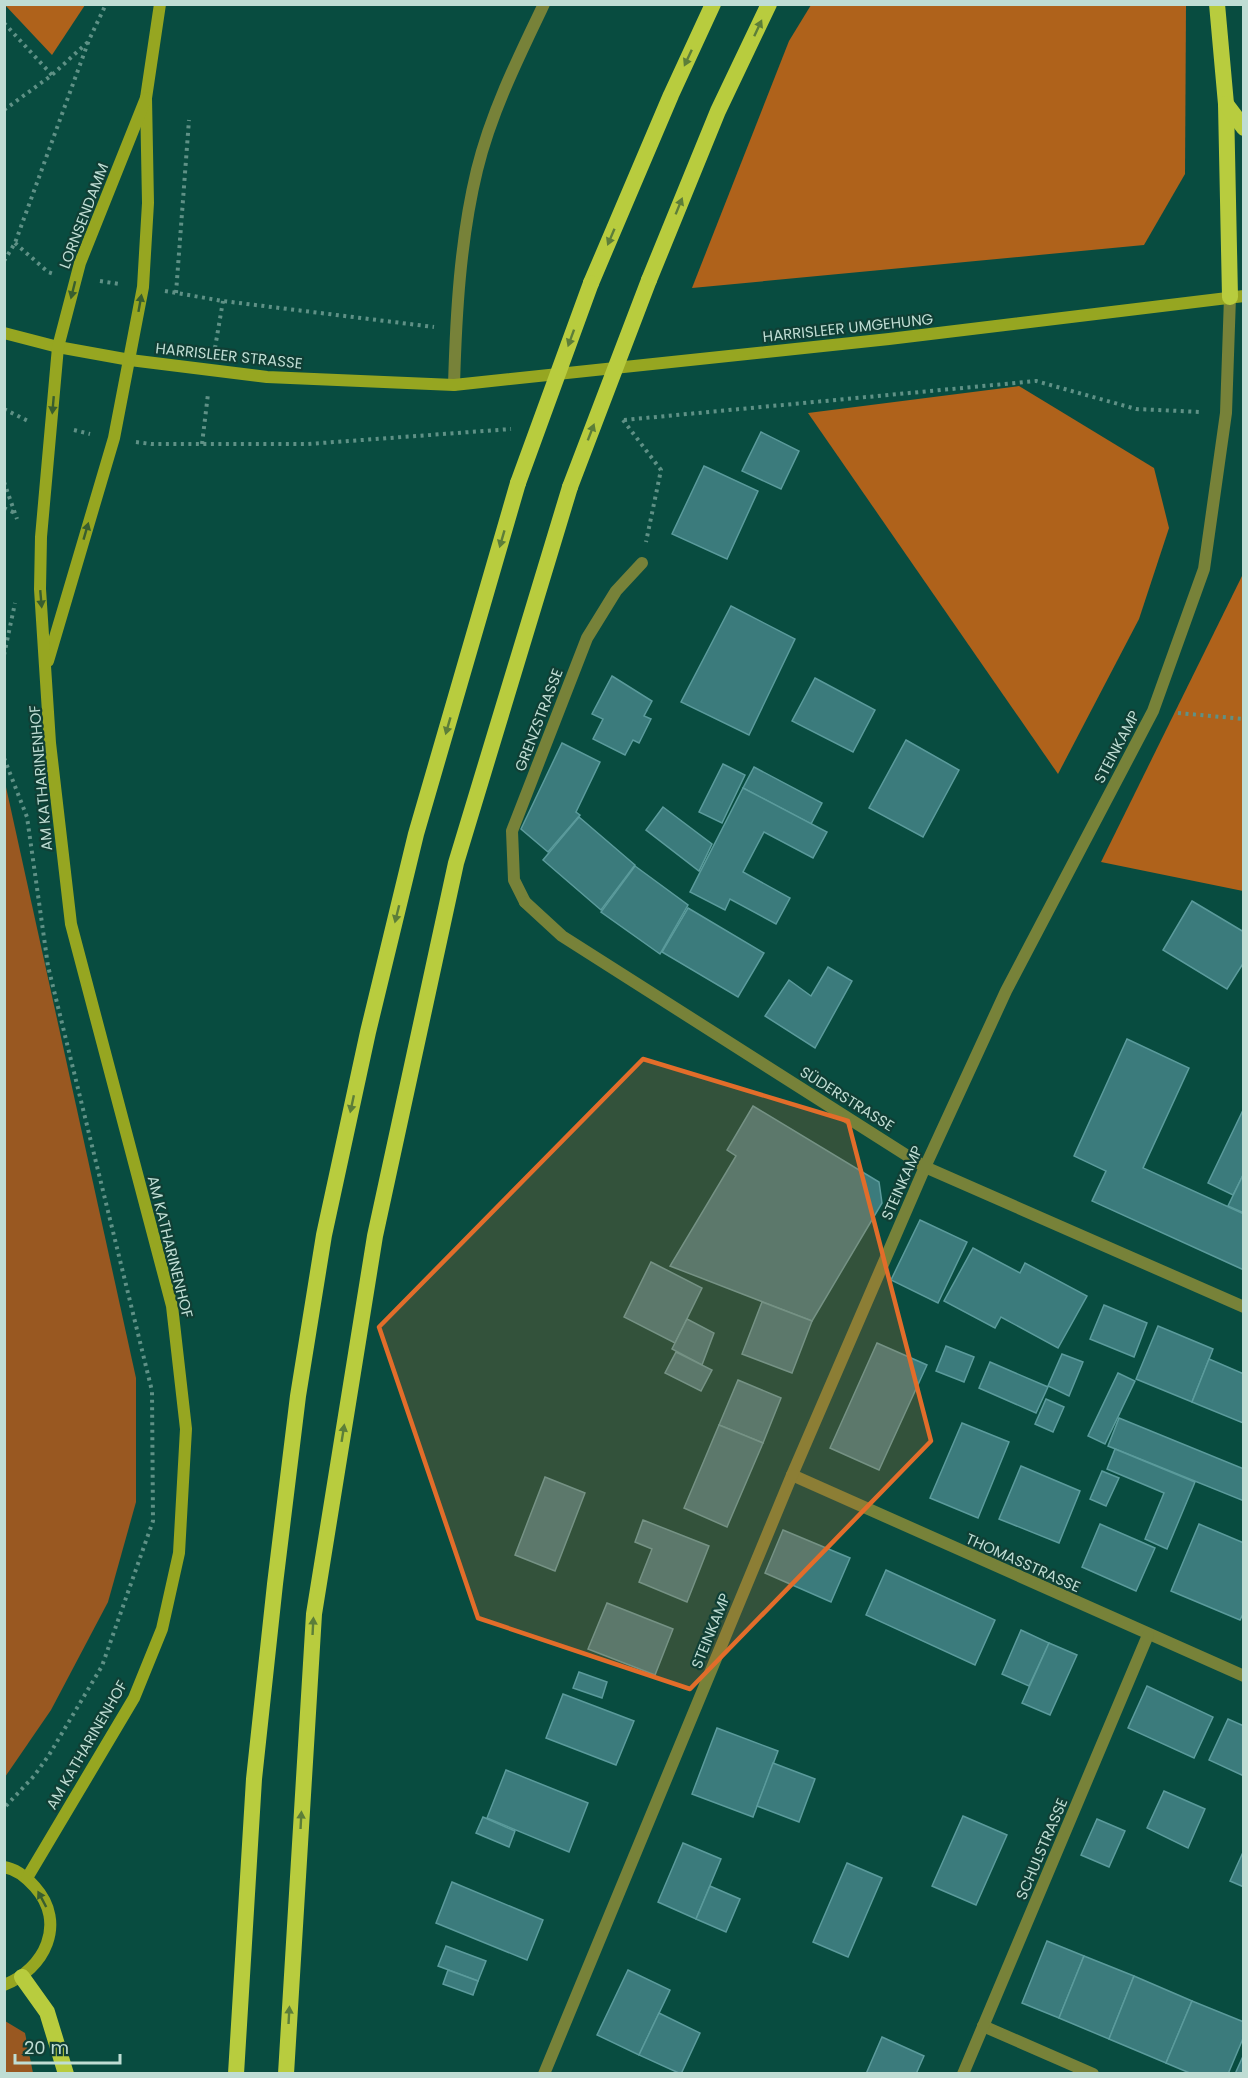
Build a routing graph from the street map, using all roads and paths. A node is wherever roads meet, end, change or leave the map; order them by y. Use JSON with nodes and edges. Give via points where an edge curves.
{"nodes":[{"id":1,"x":106,"y":4,"type":"edge"},
{"id":2,"x":160,"y":4,"type":"edge"},
{"id":3,"x":544,"y":4,"type":"edge"},
{"id":4,"x":713,"y":4,"type":"edge"},
{"id":5,"x":769,"y":4,"type":"edge"},
{"id":6,"x":1217,"y":4,"type":"edge"},
{"id":7,"x":4,"y":23,"type":"edge"},
{"id":8,"x":89,"y":40,"type":"junction"},
{"id":9,"x":52,"y":75,"type":"junction"},
{"id":10,"x":146,"y":98,"type":"junction"},
{"id":11,"x":1226,"y":104,"type":"junction"},
{"id":12,"x":4,"y":110,"type":"edge"},
{"id":13,"x":189,"y":120,"type":"dead end"},
{"id":14,"x":1244,"y":128,"type":"edge"},
{"id":15,"x":15,"y":243,"type":"junction"},
{"id":16,"x":4,"y":261,"type":"edge"},
{"id":17,"x":76,"y":278,"type":"junction"},
{"id":18,"x":143,"y":287,"type":"junction"},
{"id":19,"x":176,"y":293,"type":"junction"},
{"id":20,"x":1237,"y":297,"type":"edge"},
{"id":21,"x":455,"y":329,"type":"junction"},
{"id":22,"x":4,"y":333,"type":"edge"},
{"id":23,"x":58,"y":347,"type":"junction"},
{"id":24,"x":130,"y":360,"type":"junction"},
{"id":25,"x":454,"y":385,"type":"junction"},
{"id":26,"x":623,"y":420,"type":"dead end"},
{"id":27,"x":4,"y":508,"type":"edge"},
{"id":28,"x":16,"y":513,"type":"dead end"},
{"id":29,"x":642,"y":563,"type":"joint"},
{"id":30,"x":46,"y":668,"type":"junction"},
{"id":31,"x":1153,"y":711,"type":"junction"},
{"id":32,"x":1244,"y":719,"type":"edge"},
{"id":33,"x":4,"y":758,"type":"edge"},
{"id":34,"x":525,"y":902,"type":"joint"},
{"id":35,"x":925,"y":1167,"type":"junction"},
{"id":36,"x":1244,"y":1307,"type":"edge"},
{"id":37,"x":792,"y":1474,"type":"junction"},
{"id":38,"x":1148,"y":1635,"type":"junction"},
{"id":39,"x":1244,"y":1676,"type":"edge"},
{"id":40,"x":4,"y":1808,"type":"edge"},
{"id":41,"x":4,"y":1867,"type":"edge"},
{"id":42,"x":27,"y":1878,"type":"junction"},
{"id":43,"x":22,"y":1977,"type":"junction"},
{"id":44,"x":4,"y":1985,"type":"edge"},
{"id":45,"x":983,"y":2026,"type":"junction"},
{"id":46,"x":66,"y":2073,"type":"edge"},
{"id":47,"x":236,"y":2073,"type":"edge"},
{"id":48,"x":286,"y":2073,"type":"edge"},
{"id":49,"x":544,"y":2073,"type":"edge"},
{"id":50,"x":963,"y":2073,"type":"edge"},
{"id":51,"x":1093,"y":2073,"type":"edge"}],
"edges":[{"from":1,"to":8,"type":"path"},
{"from":2,"to":10,"type":"main road","name":"LORNSENDAMM"},
{"from":3,"to":21,"type":"street","via":[[492,121],[477,170]]},
{"from":4,"to":47,"type":"highway","one_way":true,"bridge":true,"via":[[591,283],[518,483],[416,834],[368,1032],[324,1234],[274,1584],[254,1779]]},
{"from":48,"to":5,"type":"highway","one_way":true,"bridge":true,"via":[[314,1614],[375,1236],[456,863],[570,487],[718,111]]},
{"from":6,"to":11,"type":"highway"},
{"from":7,"to":9,"type":"path"},
{"from":8,"to":9,"type":"path"},
{"from":8,"to":15,"type":"path"},
{"from":9,"to":12,"type":"path"},
{"from":10,"to":17,"type":"main road","name":"LORNSENDAMM"},
{"from":10,"to":18,"type":"main road","name":"LORNSENDAMM","via":[[148,203]]},
{"from":11,"to":14,"type":"highway"},
{"from":11,"to":20,"type":"highway"},
{"from":13,"to":19,"type":"path"},
{"from":15,"to":16,"type":"path"},
{"from":15,"to":17,"type":"path","via":[[48,272]]},
{"from":17,"to":18,"type":"path"},
{"from":17,"to":23,"type":"main road","name":"LORNSENDAMM","one_way":true},
{"from":18,"to":19,"type":"path"},
{"from":24,"to":18,"type":"main road","name":"LORNSENDAMM","one_way":true},
{"from":19,"to":21,"type":"path"},
{"from":20,"to":25,"type":"main road","name":"HARRISLEER UMGEHUNG"},
{"from":20,"to":31,"type":"street","name":"STEINKAMP","via":[[1226,413],[1204,569]]},
{"from":21,"to":25,"type":"street"},
{"from":22,"to":23,"type":"main road","name":"HARRISLEER STRASSE"},
{"from":23,"to":24,"type":"main road","name":"HARRISLEER STRASSE"},
{"from":23,"to":30,"type":"main road","name":"AM KATHARINENHOF","one_way":true,"via":[[41,537]]},
{"from":24,"to":25,"type":"main road","name":"HARRISLEER STRASSE","via":[[267,377]]},
{"from":30,"to":24,"type":"main road","name":"AM KATHARINENHOF","one_way":true,"via":[[114,438]]},
{"from":26,"to":29,"type":"path","via":[[661,470]]},
{"from":27,"to":28,"type":"path"},
{"from":29,"to":34,"type":"street","name":"GRENZSTRASSE","via":[[616,591],[587,638],[512,831],[514,880]]},
{"from":30,"to":42,"type":"main road","name":"AM KATHARINENHOF","via":[[50,743],[71,924],[172,1306],[186,1429],[179,1553],[162,1629],[135,1698]]},
{"from":31,"to":32,"type":"path"},
{"from":31,"to":35,"type":"street","name":"STEINKAMP","via":[[1006,991]]},
{"from":33,"to":40,"type":"path","via":[[27,817],[48,966],[152,1391],[153,1521],[102,1666],[49,1755]]},
{"from":34,"to":35,"type":"street","name":"SÜDERSTRASSE","via":[[562,936]]},
{"from":35,"to":36,"type":"street","name":"SÜDERSTRASSE"},
{"from":35,"to":37,"type":"street","name":"STEINKAMP"},
{"from":37,"to":38,"type":"street","name":"THOMASSTRASSE"},
{"from":37,"to":49,"type":"street","name":"STEINKAMP"},
{"from":38,"to":39,"type":"street","name":"THOMASSTRASSE"},
{"from":38,"to":45,"type":"street","name":"SCHULSTRASSE"},
{"from":41,"to":42,"type":"main road"},
{"from":43,"to":42,"type":"main road","one_way":true,"via":[[46,1947],[50,1929],[48,1910],[40,1892]]},
{"from":43,"to":44,"type":"main road"},
{"from":43,"to":46,"type":"highway","via":[[47,2012]]},
{"from":45,"to":50,"type":"street","name":"SCHULSTRASSE"},
{"from":45,"to":51,"type":"street"}]}
